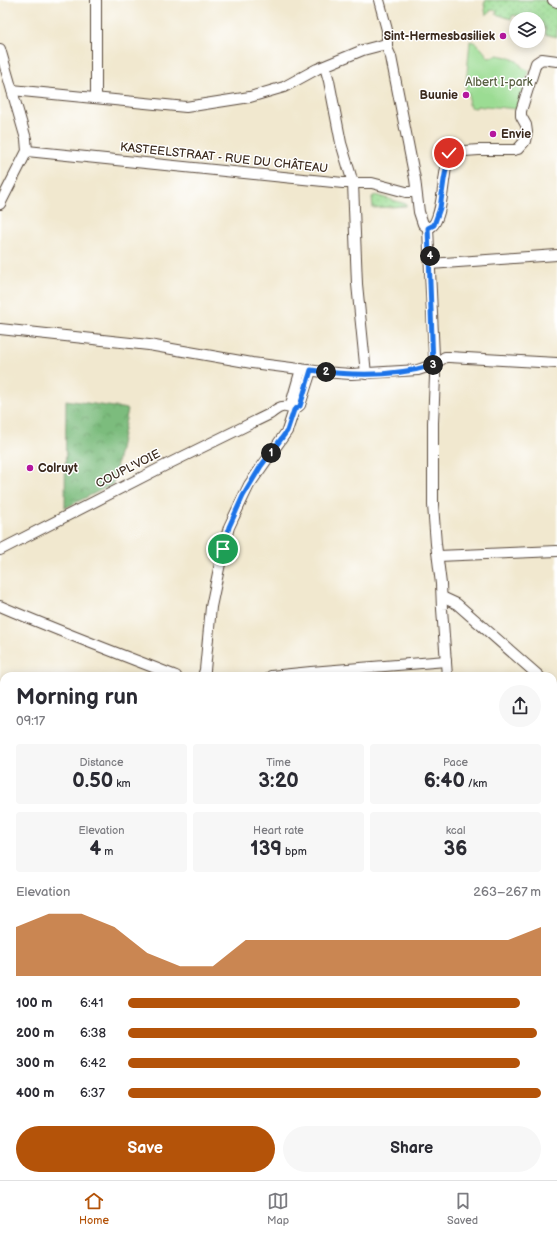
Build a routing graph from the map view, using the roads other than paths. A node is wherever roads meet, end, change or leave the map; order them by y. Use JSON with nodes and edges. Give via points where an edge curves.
{"nodes":[{"id":1,"x":96,"y":0,"type":"edge"},
{"id":2,"x":379,"y":0,"type":"edge"},
{"id":3,"x":553,"y":0,"type":"edge"},
{"id":4,"x":557,"y":2,"type":"edge"},
{"id":5,"x":386,"y":44,"type":"junction"},
{"id":6,"x":0,"y":50,"type":"edge"},
{"id":7,"x":557,"y":60,"type":"edge"},
{"id":8,"x":325,"y":67,"type":"junction"},
{"id":9,"x":12,"y":90,"type":"junction"},
{"id":10,"x":96,"y":98,"type":"junction"},
{"id":11,"x":27,"y":151,"type":"junction"},
{"id":12,"x":352,"y":183,"type":"junction"},
{"id":13,"x":416,"y":188,"type":"junction"},
{"id":14,"x":0,"y":204,"type":"edge"},
{"id":15,"x":428,"y":228,"type":"junction"},
{"id":16,"x":557,"y":255,"type":"edge"},
{"id":17,"x":430,"y":264,"type":"junction"},
{"id":18,"x":0,"y":329,"type":"edge"},
{"id":19,"x":557,"y":363,"type":"edge"},
{"id":20,"x":433,"y":365,"type":"junction"},
{"id":21,"x":306,"y":370,"type":"junction"},
{"id":22,"x":366,"y":374,"type":"junction"},
{"id":23,"x":293,"y":414,"type":"junction"},
{"id":24,"x":0,"y":550,"type":"edge"},
{"id":25,"x":557,"y":550,"type":"edge"},
{"id":26,"x":438,"y":556,"type":"junction"},
{"id":27,"x":442,"y":597,"type":"junction"},
{"id":28,"x":0,"y":606,"type":"edge"},
{"id":29,"x":446,"y":661,"type":"junction"},
{"id":30,"x":166,"y":672,"type":"edge"},
{"id":31,"x":204,"y":672,"type":"edge"},
{"id":32,"x":368,"y":672,"type":"edge"},
{"id":33,"x":447,"y":672,"type":"edge"},
{"id":34,"x":534,"y":672,"type":"edge"}],
"edges":[{"from":1,"to":10,"type":"street"},
{"from":2,"to":5,"type":"street","via":[[386,30]]},
{"from":3,"to":4,"type":"street"},
{"from":5,"to":8,"type":"street","via":[[363,50]]},
{"from":5,"to":13,"type":"street","via":[[391,57]]},
{"from":6,"to":9,"type":"street"},
{"from":7,"to":15,"type":"street","via":[[544,58],[538,61],[520,111],[528,132],[521,147],[514,150],[450,152],[439,214],[434,225]]},
{"from":8,"to":10,"type":"street","via":[[284,87],[264,93],[186,107]]},
{"from":8,"to":12,"type":"street"},
{"from":9,"to":10,"type":"street"},
{"from":9,"to":11,"type":"street"},
{"from":11,"to":12,"type":"street","name":"KASTEELSTRAAT - RUE DU CHÂTEAU"},
{"from":11,"to":14,"type":"street"},
{"from":12,"to":13,"type":"street","name":"KASTEELSTRAAT - RUE DU CHÂTEAU","via":[[372,183],[406,192],[413,192]]},
{"from":12,"to":22,"type":"street","via":[[357,284]]},
{"from":13,"to":15,"type":"street","via":[[422,221]]},
{"from":15,"to":17,"type":"street"},
{"from":16,"to":17,"type":"street"},
{"from":17,"to":20,"type":"street"},
{"from":18,"to":21,"type":"street","via":[[149,345]]},
{"from":19,"to":20,"type":"street","via":[[449,357]]},
{"from":20,"to":22,"type":"street","via":[[412,371]]},
{"from":20,"to":26,"type":"street","via":[[434,505]]},
{"from":21,"to":22,"type":"street"},
{"from":21,"to":23,"type":"street","via":[[300,406]]},
{"from":23,"to":24,"type":"street","name":"COUPL'VOIE","via":[[270,414]]},
{"from":23,"to":31,"type":"street","via":[[287,431],[261,466],[229,527],[210,607]]},
{"from":25,"to":26,"type":"street"},
{"from":26,"to":27,"type":"street"},
{"from":27,"to":29,"type":"street"},
{"from":27,"to":34,"type":"street","via":[[457,604]]},
{"from":28,"to":30,"type":"street"},
{"from":29,"to":32,"type":"street"},
{"from":29,"to":33,"type":"street"}]}
